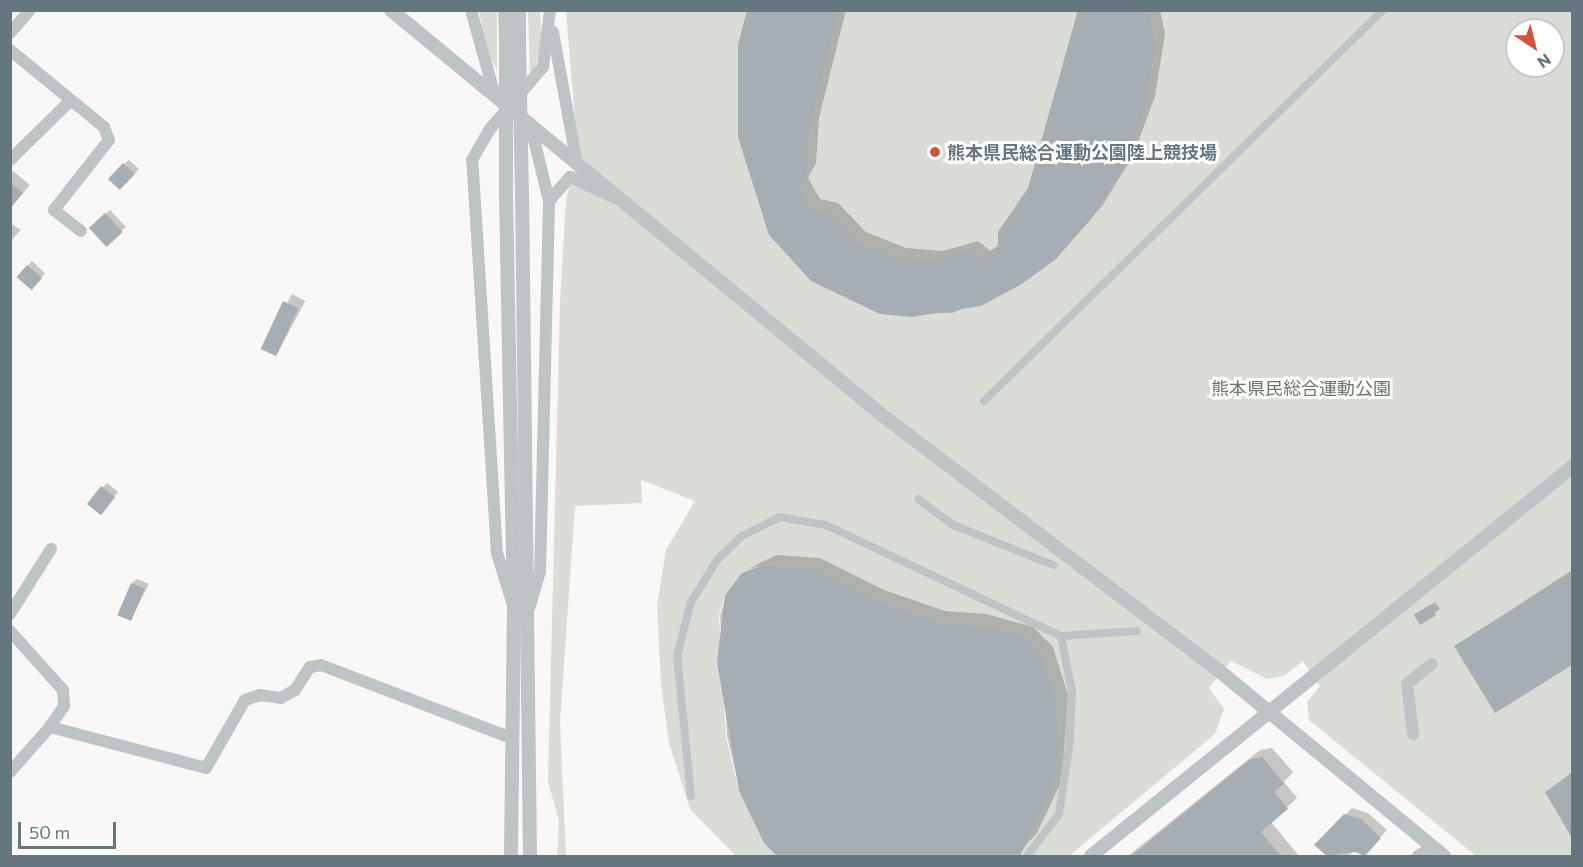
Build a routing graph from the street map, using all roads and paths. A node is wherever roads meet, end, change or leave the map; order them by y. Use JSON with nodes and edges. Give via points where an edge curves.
{"nodes":[{"id":1,"x":30,"y":10,"type":"edge"},
{"id":2,"x":392,"y":10,"type":"edge"},
{"id":3,"x":471,"y":10,"type":"edge"},
{"id":4,"x":505,"y":10,"type":"edge"},
{"id":5,"x":519,"y":10,"type":"edge"},
{"id":6,"x":550,"y":10,"type":"edge"},
{"id":7,"x":1383,"y":10,"type":"edge"},
{"id":8,"x":10,"y":33,"type":"edge"},
{"id":9,"x":512,"y":41,"type":"junction"},
{"id":10,"x":10,"y":50,"type":"edge"},
{"id":11,"x":495,"y":96,"type":"junction"},
{"id":12,"x":70,"y":101,"type":"junction"},
{"id":13,"x":510,"y":106,"type":"junction"},
{"id":14,"x":530,"y":122,"type":"junction"},
{"id":15,"x":576,"y":159,"type":"junction"},
{"id":16,"x":10,"y":160,"type":"edge"},
{"id":17,"x":549,"y":201,"type":"junction"},
{"id":18,"x":629,"y":204,"type":"junction"},
{"id":19,"x":81,"y":231,"type":"dead end"},
{"id":20,"x":984,"y":401,"type":"dead end"},
{"id":21,"x":1572,"y":467,"type":"edge"},
{"id":22,"x":918,"y":499,"type":"dead end"},
{"id":23,"x":51,"y":549,"type":"dead end"},
{"id":24,"x":1053,"y":565,"type":"dead end"},
{"id":25,"x":530,"y":606,"type":"junction"},
{"id":26,"x":514,"y":608,"type":"junction"},
{"id":27,"x":10,"y":614,"type":"edge"},
{"id":28,"x":10,"y":631,"type":"edge"},
{"id":29,"x":1137,"y":631,"type":"dead end"},
{"id":30,"x":1061,"y":636,"type":"junction"},
{"id":31,"x":1432,"y":664,"type":"dead end"},
{"id":32,"x":1267,"y":710,"type":"junction"},
{"id":33,"x":50,"y":727,"type":"junction"},
{"id":34,"x":1413,"y":734,"type":"dead end"},
{"id":35,"x":509,"y":737,"type":"junction"},
{"id":36,"x":10,"y":772,"type":"edge"},
{"id":37,"x":691,"y":796,"type":"dead end"},
{"id":38,"x":1432,"y":847,"type":"junction"},
{"id":39,"x":511,"y":856,"type":"edge"},
{"id":40,"x":530,"y":856,"type":"edge"},
{"id":41,"x":1027,"y":856,"type":"edge"},
{"id":42,"x":1091,"y":856,"type":"edge"},
{"id":43,"x":1418,"y":856,"type":"edge"},
{"id":44,"x":1444,"y":856,"type":"edge"}],
"edges":[{"from":1,"to":8,"type":"street"},
{"from":2,"to":11,"type":"street"},
{"from":3,"to":11,"type":"street"},
{"from":4,"to":9,"type":"street"},
{"from":5,"to":9,"type":"street"},
{"from":6,"to":13,"type":"street","via":[[543,67]]},
{"from":6,"to":15,"type":"street"},
{"from":7,"to":20,"type":"street"},
{"from":9,"to":25,"type":"street","bridge":true,"via":[[522,192]]},
{"from":9,"to":26,"type":"street","bridge":true,"via":[[506,195]]},
{"from":10,"to":12,"type":"street"},
{"from":11,"to":13,"type":"street"},
{"from":12,"to":16,"type":"street"},
{"from":12,"to":19,"type":"street","via":[[104,127],[109,140],[54,210]]},
{"from":13,"to":14,"type":"street"},
{"from":13,"to":26,"type":"street","via":[[472,159],[496,553]]},
{"from":14,"to":15,"type":"street"},
{"from":14,"to":17,"type":"street"},
{"from":15,"to":18,"type":"street"},
{"from":17,"to":18,"type":"street","via":[[570,177]]},
{"from":17,"to":25,"type":"street","via":[[540,572]]},
{"from":18,"to":32,"type":"street","via":[[882,415]]},
{"from":21,"to":32,"type":"street"},
{"from":22,"to":24,"type":"street","via":[[953,525]]},
{"from":23,"to":27,"type":"street"},
{"from":25,"to":40,"type":"street"},
{"from":26,"to":35,"type":"street"},
{"from":28,"to":33,"type":"street","via":[[63,690],[64,706]]},
{"from":29,"to":30,"type":"street"},
{"from":30,"to":37,"type":"street","via":[[826,525],[780,517],[727,551],[691,602],[677,656]]},
{"from":30,"to":41,"type":"street","via":[[1072,692],[1059,814]]},
{"from":31,"to":34,"type":"street","via":[[1407,684]]},
{"from":32,"to":38,"type":"street"},
{"from":32,"to":42,"type":"street"},
{"from":33,"to":35,"type":"street","via":[[206,768],[245,700],[260,695],[281,698],[295,690],[310,667],[321,665]]},
{"from":33,"to":36,"type":"street"},
{"from":35,"to":39,"type":"street"},
{"from":38,"to":43,"type":"street"},
{"from":38,"to":44,"type":"street"}]}
